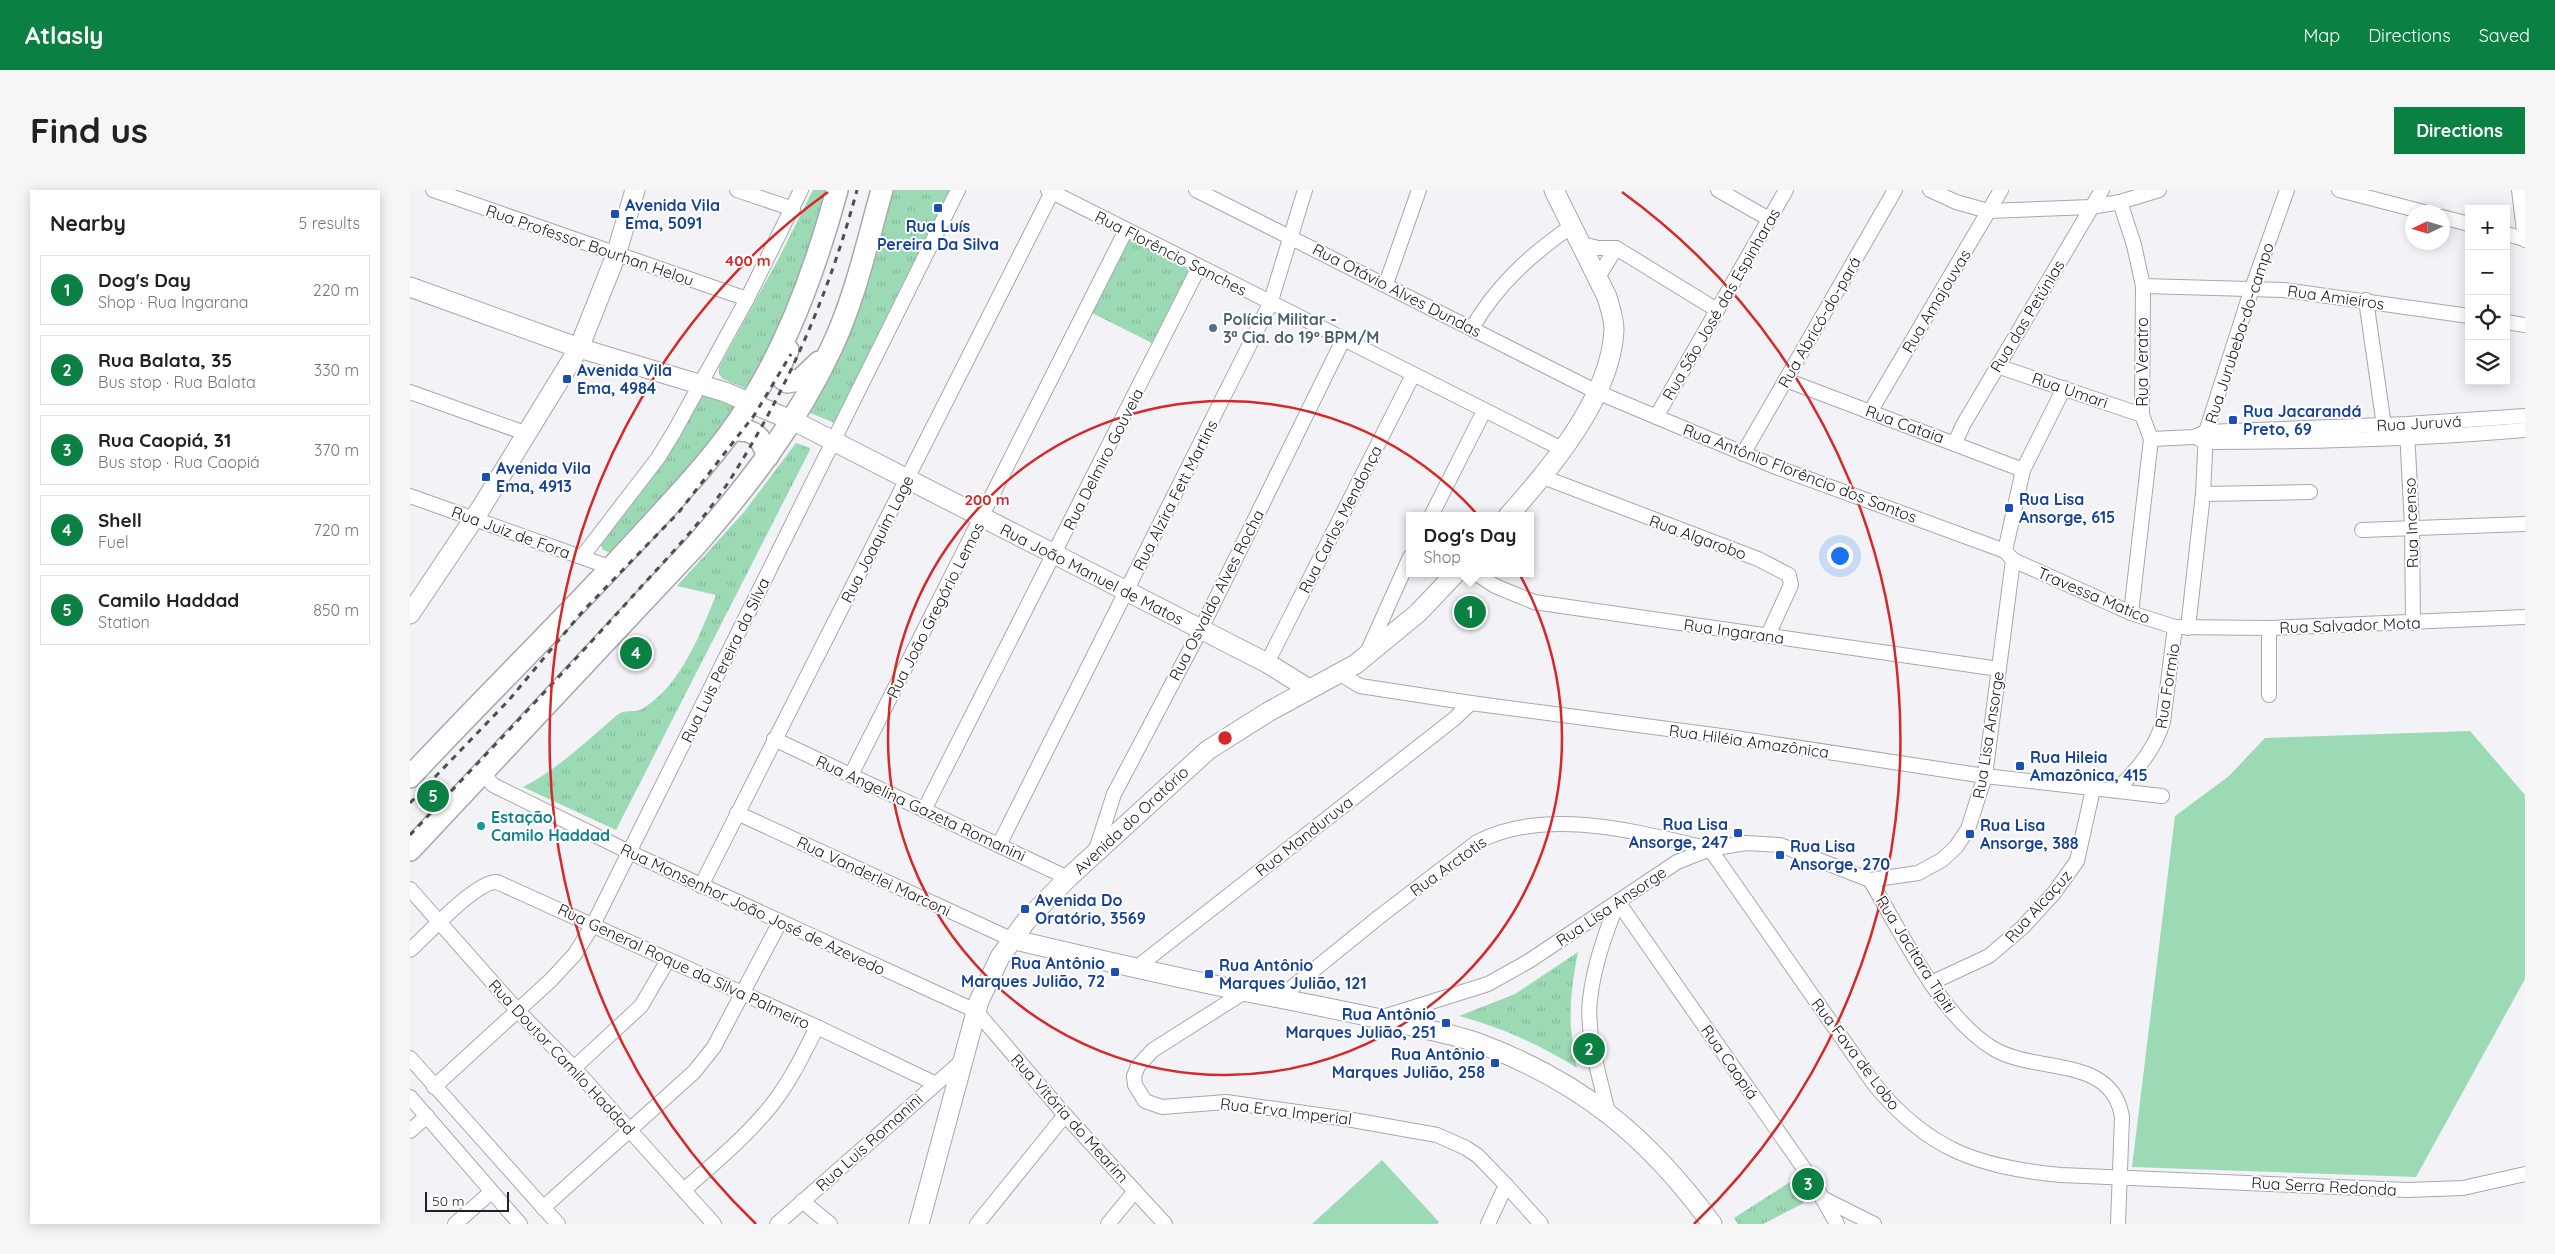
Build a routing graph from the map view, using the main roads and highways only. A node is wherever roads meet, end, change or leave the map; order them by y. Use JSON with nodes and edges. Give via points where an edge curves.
{"nodes":[{"id":1,"x":837,"y":190,"type":"edge"},
{"id":2,"x":882,"y":190,"type":"edge"},
{"id":3,"x":823,"y":243,"type":"junction"},
{"id":4,"x":831,"y":349,"type":"junction"},
{"id":5,"x":732,"y":430,"type":"junction"},
{"id":6,"x":768,"y":456,"type":"junction"},
{"id":7,"x":410,"y":777,"type":"edge"},
{"id":8,"x":410,"y":850,"type":"edge"}],
"edges":[{"from":1,"to":3,"type":"main road"},
{"from":2,"to":4,"type":"main road","via":[[861,264]]},
{"from":3,"to":4,"type":"main road","via":[[792,342],[780,365],[781,377],[787,382],[800,380]]},
{"from":3,"to":5,"type":"main road","via":[[792,320],[751,402]]},
{"from":4,"to":6,"type":"main road","via":[[792,422]]},
{"from":5,"to":6,"type":"main road","via":[[754,432]]},
{"from":5,"to":7,"type":"main road","via":[[719,449],[612,568]]},
{"from":6,"to":8,"type":"main road","via":[[696,545]]}]}
